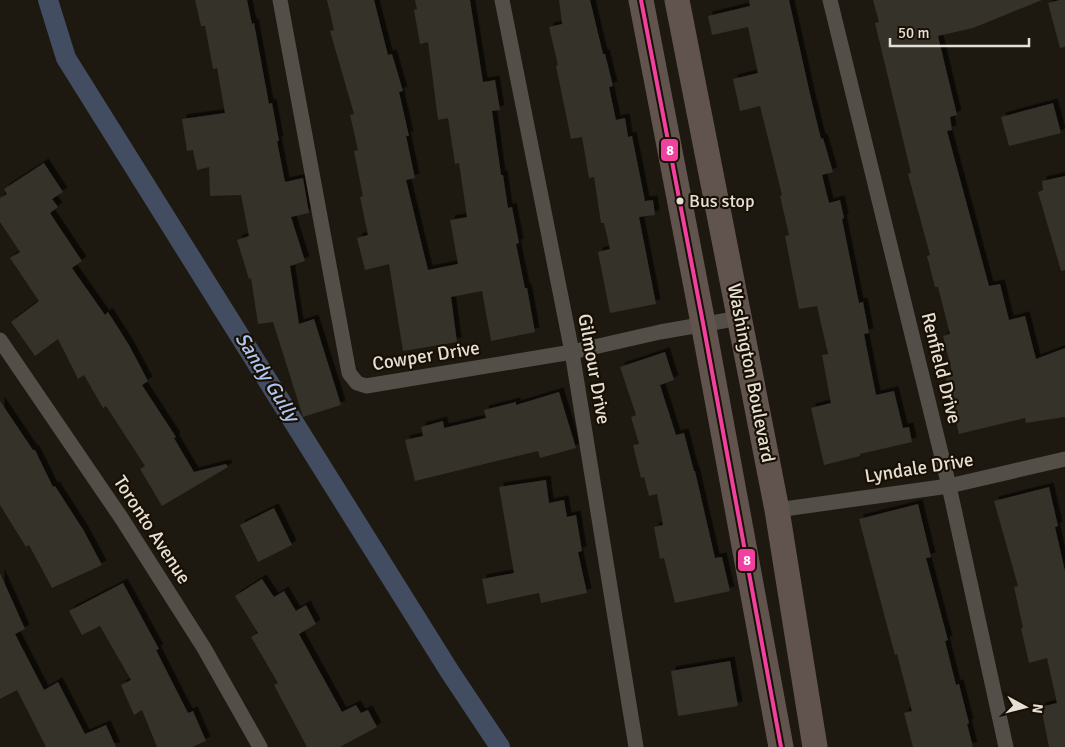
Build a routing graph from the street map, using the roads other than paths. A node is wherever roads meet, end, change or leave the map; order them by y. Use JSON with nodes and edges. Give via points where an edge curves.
{"nodes":[{"id":1,"x":280,"y":0,"type":"edge"},
{"id":2,"x":502,"y":0,"type":"edge"},
{"id":3,"x":641,"y":0,"type":"edge"},
{"id":4,"x":677,"y":0,"type":"edge"},
{"id":5,"x":830,"y":0,"type":"edge"},
{"id":6,"x":740,"y":318,"type":"junction"},
{"id":7,"x":703,"y":323,"type":"junction"},
{"id":8,"x":0,"y":340,"type":"edge"},
{"id":9,"x":572,"y":352,"type":"junction"},
{"id":10,"x":1065,"y":459,"type":"edge"},
{"id":11,"x":949,"y":486,"type":"junction"},
{"id":12,"x":778,"y":510,"type":"junction"},
{"id":13,"x":260,"y":747,"type":"edge"},
{"id":14,"x":636,"y":747,"type":"edge"},
{"id":15,"x":781,"y":747,"type":"edge"},
{"id":16,"x":815,"y":747,"type":"edge"},
{"id":17,"x":1006,"y":747,"type":"edge"}],
"edges":[{"from":1,"to":9,"type":"street","name":"Cowper Drive","via":[[348,373],[357,383],[366,386]]},
{"from":2,"to":9,"type":"street","name":"Gilmour Drive"},
{"from":3,"to":7,"type":"highway","name":"Washington Boulevard"},
{"from":4,"to":6,"type":"highway","name":"Washington Boulevard"},
{"from":5,"to":11,"type":"street","name":"Renfield Drive"},
{"from":6,"to":7,"type":"street","name":"Cowper Drive"},
{"from":6,"to":12,"type":"highway","name":"Washington Boulevard"},
{"from":7,"to":9,"type":"street","name":"Cowper Drive"},
{"from":7,"to":15,"type":"highway","name":"Washington Boulevard"},
{"from":8,"to":13,"type":"street","name":"Toronto Avenue","via":[[122,519],[204,648]]},
{"from":9,"to":14,"type":"street","name":"Gilmour Drive"},
{"from":10,"to":11,"type":"street","name":"Lyndale Drive"},
{"from":11,"to":12,"type":"street","name":"Lyndale Drive"},
{"from":11,"to":17,"type":"street","name":"Renfield Drive"},
{"from":12,"to":16,"type":"highway","name":"Washington Boulevard"}]}
